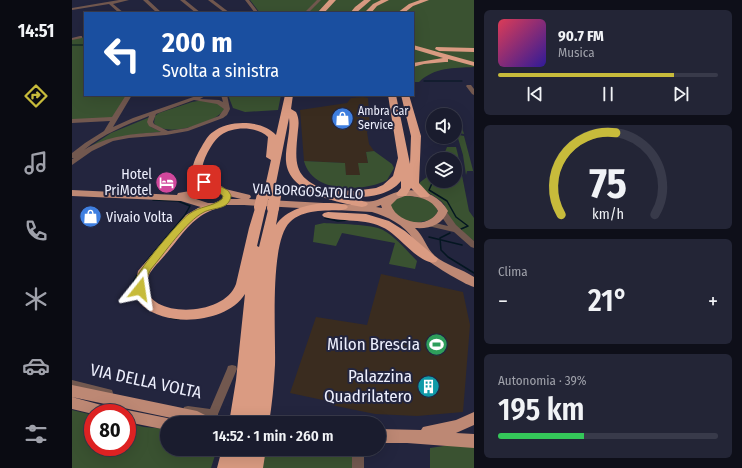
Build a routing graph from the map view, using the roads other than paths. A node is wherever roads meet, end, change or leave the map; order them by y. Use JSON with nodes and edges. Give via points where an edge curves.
{"nodes":[{"id":1,"x":127,"y":0,"type":"edge"},
{"id":2,"x":145,"y":0,"type":"edge"},
{"id":3,"x":182,"y":0,"type":"edge"},
{"id":4,"x":210,"y":0,"type":"edge"},
{"id":5,"x":243,"y":0,"type":"edge"},
{"id":6,"x":247,"y":0,"type":"edge"},
{"id":7,"x":319,"y":0,"type":"edge"},
{"id":8,"x":333,"y":0,"type":"edge"},
{"id":9,"x":337,"y":0,"type":"edge"},
{"id":10,"x":368,"y":0,"type":"edge"},
{"id":11,"x":374,"y":0,"type":"edge"},
{"id":12,"x":380,"y":0,"type":"edge"},
{"id":13,"x":386,"y":0,"type":"edge"},
{"id":14,"x":410,"y":0,"type":"edge"},
{"id":15,"x":426,"y":0,"type":"edge"},
{"id":16,"x":110,"y":3,"type":"junction"},
{"id":17,"x":72,"y":8,"type":"edge"},
{"id":18,"x":79,"y":8,"type":"junction"},
{"id":19,"x":121,"y":12,"type":"edge"},
{"id":20,"x":159,"y":12,"type":"edge"},
{"id":21,"x":198,"y":12,"type":"edge"},
{"id":22,"x":227,"y":12,"type":"edge"},
{"id":23,"x":251,"y":12,"type":"edge"},
{"id":24,"x":256,"y":12,"type":"edge"},
{"id":25,"x":307,"y":12,"type":"edge"},
{"id":26,"x":321,"y":12,"type":"edge"},
{"id":27,"x":325,"y":12,"type":"edge"},
{"id":28,"x":354,"y":12,"type":"edge"},
{"id":29,"x":359,"y":12,"type":"edge"},
{"id":30,"x":364,"y":12,"type":"edge"},
{"id":31,"x":368,"y":12,"type":"edge"},
{"id":32,"x":394,"y":12,"type":"edge"},
{"id":33,"x":401,"y":12,"type":"edge"},
{"id":34,"x":84,"y":13,"type":"edge"},
{"id":35,"x":80,"y":37,"type":"dead end"},
{"id":36,"x":72,"y":38,"type":"edge"},
{"id":37,"x":414,"y":44,"type":"edge"},
{"id":38,"x":414,"y":47,"type":"edge"},
{"id":39,"x":474,"y":50,"type":"edge"},
{"id":40,"x":474,"y":64,"type":"edge"},
{"id":41,"x":414,"y":65,"type":"edge"},
{"id":42,"x":469,"y":86,"type":"dead end"},
{"id":43,"x":474,"y":93,"type":"edge"},
{"id":44,"x":128,"y":96,"type":"edge"},
{"id":45,"x":202,"y":96,"type":"edge"},
{"id":46,"x":224,"y":96,"type":"edge"},
{"id":47,"x":392,"y":96,"type":"edge"},
{"id":48,"x":408,"y":98,"type":"edge"},
{"id":49,"x":192,"y":100,"type":"junction"},
{"id":50,"x":288,"y":106,"type":"edge"},
{"id":51,"x":227,"y":109,"type":"junction"},
{"id":52,"x":153,"y":113,"type":"junction"},
{"id":53,"x":72,"y":121,"type":"edge"},
{"id":54,"x":114,"y":122,"type":"junction"},
{"id":55,"x":121,"y":125,"type":"junction"},
{"id":56,"x":169,"y":132,"type":"junction"},
{"id":57,"x":105,"y":133,"type":"junction"},
{"id":58,"x":72,"y":156,"type":"edge"},
{"id":59,"x":271,"y":157,"type":"junction"},
{"id":60,"x":403,"y":158,"type":"junction"},
{"id":61,"x":72,"y":163,"type":"edge"},
{"id":62,"x":292,"y":168,"type":"junction"},
{"id":63,"x":72,"y":189,"type":"edge"},
{"id":64,"x":72,"y":193,"type":"edge"},
{"id":65,"x":402,"y":194,"type":"junction"},
{"id":66,"x":223,"y":195,"type":"junction"},
{"id":67,"x":424,"y":195,"type":"junction"},
{"id":68,"x":197,"y":197,"type":"junction"},
{"id":69,"x":388,"y":200,"type":"junction"},
{"id":70,"x":268,"y":202,"type":"junction"},
{"id":71,"x":362,"y":204,"type":"junction"},
{"id":72,"x":211,"y":207,"type":"junction"},
{"id":73,"x":342,"y":207,"type":"junction"},
{"id":74,"x":389,"y":214,"type":"junction"},
{"id":75,"x":443,"y":214,"type":"junction"},
{"id":76,"x":402,"y":222,"type":"junction"},
{"id":77,"x":430,"y":224,"type":"junction"},
{"id":78,"x":457,"y":231,"type":"junction"},
{"id":79,"x":277,"y":233,"type":"junction"},
{"id":80,"x":417,"y":236,"type":"junction"},
{"id":81,"x":474,"y":245,"type":"edge"},
{"id":82,"x":248,"y":259,"type":"junction"},
{"id":83,"x":432,"y":259,"type":"junction"},
{"id":84,"x":474,"y":283,"type":"edge"},
{"id":85,"x":248,"y":333,"type":"junction"},
{"id":86,"x":232,"y":370,"type":"dead end"},
{"id":87,"x":72,"y":384,"type":"edge"},
{"id":88,"x":72,"y":391,"type":"edge"},
{"id":89,"x":72,"y":403,"type":"edge"},
{"id":90,"x":84,"y":406,"type":"edge"},
{"id":91,"x":196,"y":416,"type":"edge"},
{"id":92,"x":198,"y":416,"type":"edge"},
{"id":93,"x":213,"y":416,"type":"edge"},
{"id":94,"x":251,"y":416,"type":"edge"},
{"id":95,"x":251,"y":416,"type":"edge"},
{"id":96,"x":252,"y":416,"type":"edge"},
{"id":97,"x":136,"y":418,"type":"edge"},
{"id":98,"x":474,"y":418,"type":"edge"},
{"id":99,"x":160,"y":423,"type":"edge"},
{"id":100,"x":386,"y":436,"type":"edge"},
{"id":101,"x":407,"y":436,"type":"junction"},
{"id":102,"x":474,"y":441,"type":"edge"},
{"id":103,"x":229,"y":456,"type":"edge"},
{"id":104,"x":247,"y":456,"type":"edge"},
{"id":105,"x":256,"y":456,"type":"edge"},
{"id":106,"x":358,"y":456,"type":"edge"},
{"id":107,"x":226,"y":468,"type":"edge"},
{"id":108,"x":244,"y":468,"type":"edge"},
{"id":109,"x":254,"y":468,"type":"edge"},
{"id":110,"x":358,"y":468,"type":"edge"}],
"edges":[{"from":1,"to":16,"type":"street"},
{"from":2,"to":20,"type":"street"},
{"from":3,"to":21,"type":"street"},
{"from":4,"to":22,"type":"street"},
{"from":5,"to":23,"type":"street"},
{"from":6,"to":24,"type":"street"},
{"from":7,"to":25,"type":"street"},
{"from":8,"to":26,"type":"highway"},
{"from":9,"to":27,"type":"highway"},
{"from":10,"to":28,"type":"highway"},
{"from":11,"to":29,"type":"highway","via":[[364,5]]},
{"from":12,"to":30,"type":"highway"},
{"from":13,"to":31,"type":"highway"},
{"from":14,"to":32,"type":"highway","via":[[399,5]]},
{"from":15,"to":33,"type":"highway","via":[[411,5]]},
{"from":16,"to":18,"type":"street"},
{"from":16,"to":19,"type":"street"},
{"from":17,"to":18,"type":"street"},
{"from":18,"to":34,"type":"street"},
{"from":35,"to":36,"type":"street"},
{"from":37,"to":39,"type":"highway","via":[[446,50]]},
{"from":38,"to":40,"type":"highway"},
{"from":40,"to":41,"type":"highway","via":[[437,60]]},
{"from":42,"to":43,"type":"street"},
{"from":44,"to":54,"type":"street"},
{"from":45,"to":49,"type":"street"},
{"from":46,"to":51,"type":"street"},
{"from":47,"to":60,"type":"highway"},
{"from":48,"to":67,"type":"highway","via":[[416,136],[414,183]]},
{"from":49,"to":51,"type":"street","via":[[214,100]]},
{"from":49,"to":52,"type":"street"},
{"from":50,"to":59,"type":"highway"},
{"from":50,"to":62,"type":"highway","via":[[294,121]]},
{"from":50,"to":70,"type":"highway"},
{"from":51,"to":56,"type":"street","via":[[220,117],[186,130]]},
{"from":52,"to":55,"type":"street"},
{"from":52,"to":56,"type":"street","via":[[150,122],[152,126]]},
{"from":53,"to":54,"type":"street"},
{"from":54,"to":55,"type":"street"},
{"from":54,"to":57,"type":"street"},
{"from":55,"to":57,"type":"street"},
{"from":56,"to":61,"type":"street","via":[[110,140],[95,146]]},
{"from":57,"to":58,"type":"street"},
{"from":59,"to":66,"type":"highway","via":[[272,135],[262,129],[240,126],[217,133],[198,160],[196,170],[204,182]]},
{"from":59,"to":70,"type":"highway"},
{"from":60,"to":62,"type":"highway","via":[[395,181],[381,189],[358,194],[336,193],[317,188],[301,178]]},
{"from":60,"to":65,"type":"highway","via":[[407,182]]},
{"from":62,"to":71,"type":"highway","via":[[297,178],[310,187]]},
{"from":63,"to":68,"type":"main road","name":"VIA BORGOSATOLLO","via":[[182,194]]},
{"from":64,"to":68,"type":"main road","name":"VIA BORGOSATOLLO"},
{"from":65,"to":67,"type":"main road"},
{"from":65,"to":69,"type":"main road","name":"VIA BORGOSATOLLO"},
{"from":66,"to":68,"type":"main road","name":"VIA BORGOSATOLLO","via":[[207,189]]},
{"from":66,"to":71,"type":"main road","name":"VIA BORGOSATOLLO"},
{"from":66,"to":72,"type":"main road","name":"VIA BORGOSATOLLO"},
{"from":66,"to":73,"type":"main road","name":"VIA BORGOSATOLLO","via":[[260,202]]},
{"from":67,"to":75,"type":"main road","via":[[438,203]]},
{"from":68,"to":72,"type":"main road","name":"VIA BORGOSATOLLO","via":[[202,205]]},
{"from":69,"to":71,"type":"main road","name":"VIA BORGOSATOLLO"},
{"from":69,"to":74,"type":"main road","via":[[386,208]]},
{"from":70,"to":82,"type":"highway"},
{"from":70,"to":85,"type":"highway","via":[[253,276]]},
{"from":70,"to":94,"type":"highway","via":[[262,264],[257,389]]},
{"from":72,"to":82,"type":"highway","via":[[190,217],[147,268],[140,284],[145,299],[154,307],[171,314],[212,312],[238,296],[244,284]]},
{"from":73,"to":74,"type":"main road","name":"VIA BORGOSATOLLO","via":[[373,209]]},
{"from":73,"to":79,"type":"highway","via":[[300,211],[283,222]]},
{"from":74,"to":76,"type":"main road","name":"VIA BORGOSATOLLO"},
{"from":75,"to":77,"type":"main road"},
{"from":75,"to":78,"type":"street"},
{"from":76,"to":77,"type":"main road"},
{"from":76,"to":80,"type":"main road"},
{"from":77,"to":78,"type":"street"},
{"from":77,"to":80,"type":"main road"},
{"from":78,"to":81,"type":"street"},
{"from":79,"to":83,"type":"highway","via":[[292,222],[310,216],[364,217],[392,228]]},
{"from":79,"to":96,"type":"highway","via":[[270,274],[267,365]]},
{"from":80,"to":83,"type":"main road","via":[[423,250]]},
{"from":82,"to":85,"type":"highway","via":[[250,264],[244,325]]},
{"from":83,"to":84,"type":"main road"},
{"from":85,"to":95,"type":"highway"},
{"from":86,"to":93,"type":"street","name":"VIA DELLA VOLTA"},
{"from":87,"to":92,"type":"street","name":"VIA DELLA VOLTA"},
{"from":88,"to":91,"type":"main road","name":"VIA DELLA VOLTA"},
{"from":89,"to":90,"type":"main road"},
{"from":97,"to":99,"type":"main road"},
{"from":98,"to":101,"type":"main road","via":[[451,429]]},
{"from":100,"to":101,"type":"main road"},
{"from":101,"to":102,"type":"main road"},
{"from":103,"to":107,"type":"highway"},
{"from":104,"to":108,"type":"highway"},
{"from":105,"to":109,"type":"highway"},
{"from":106,"to":110,"type":"street"}]}
